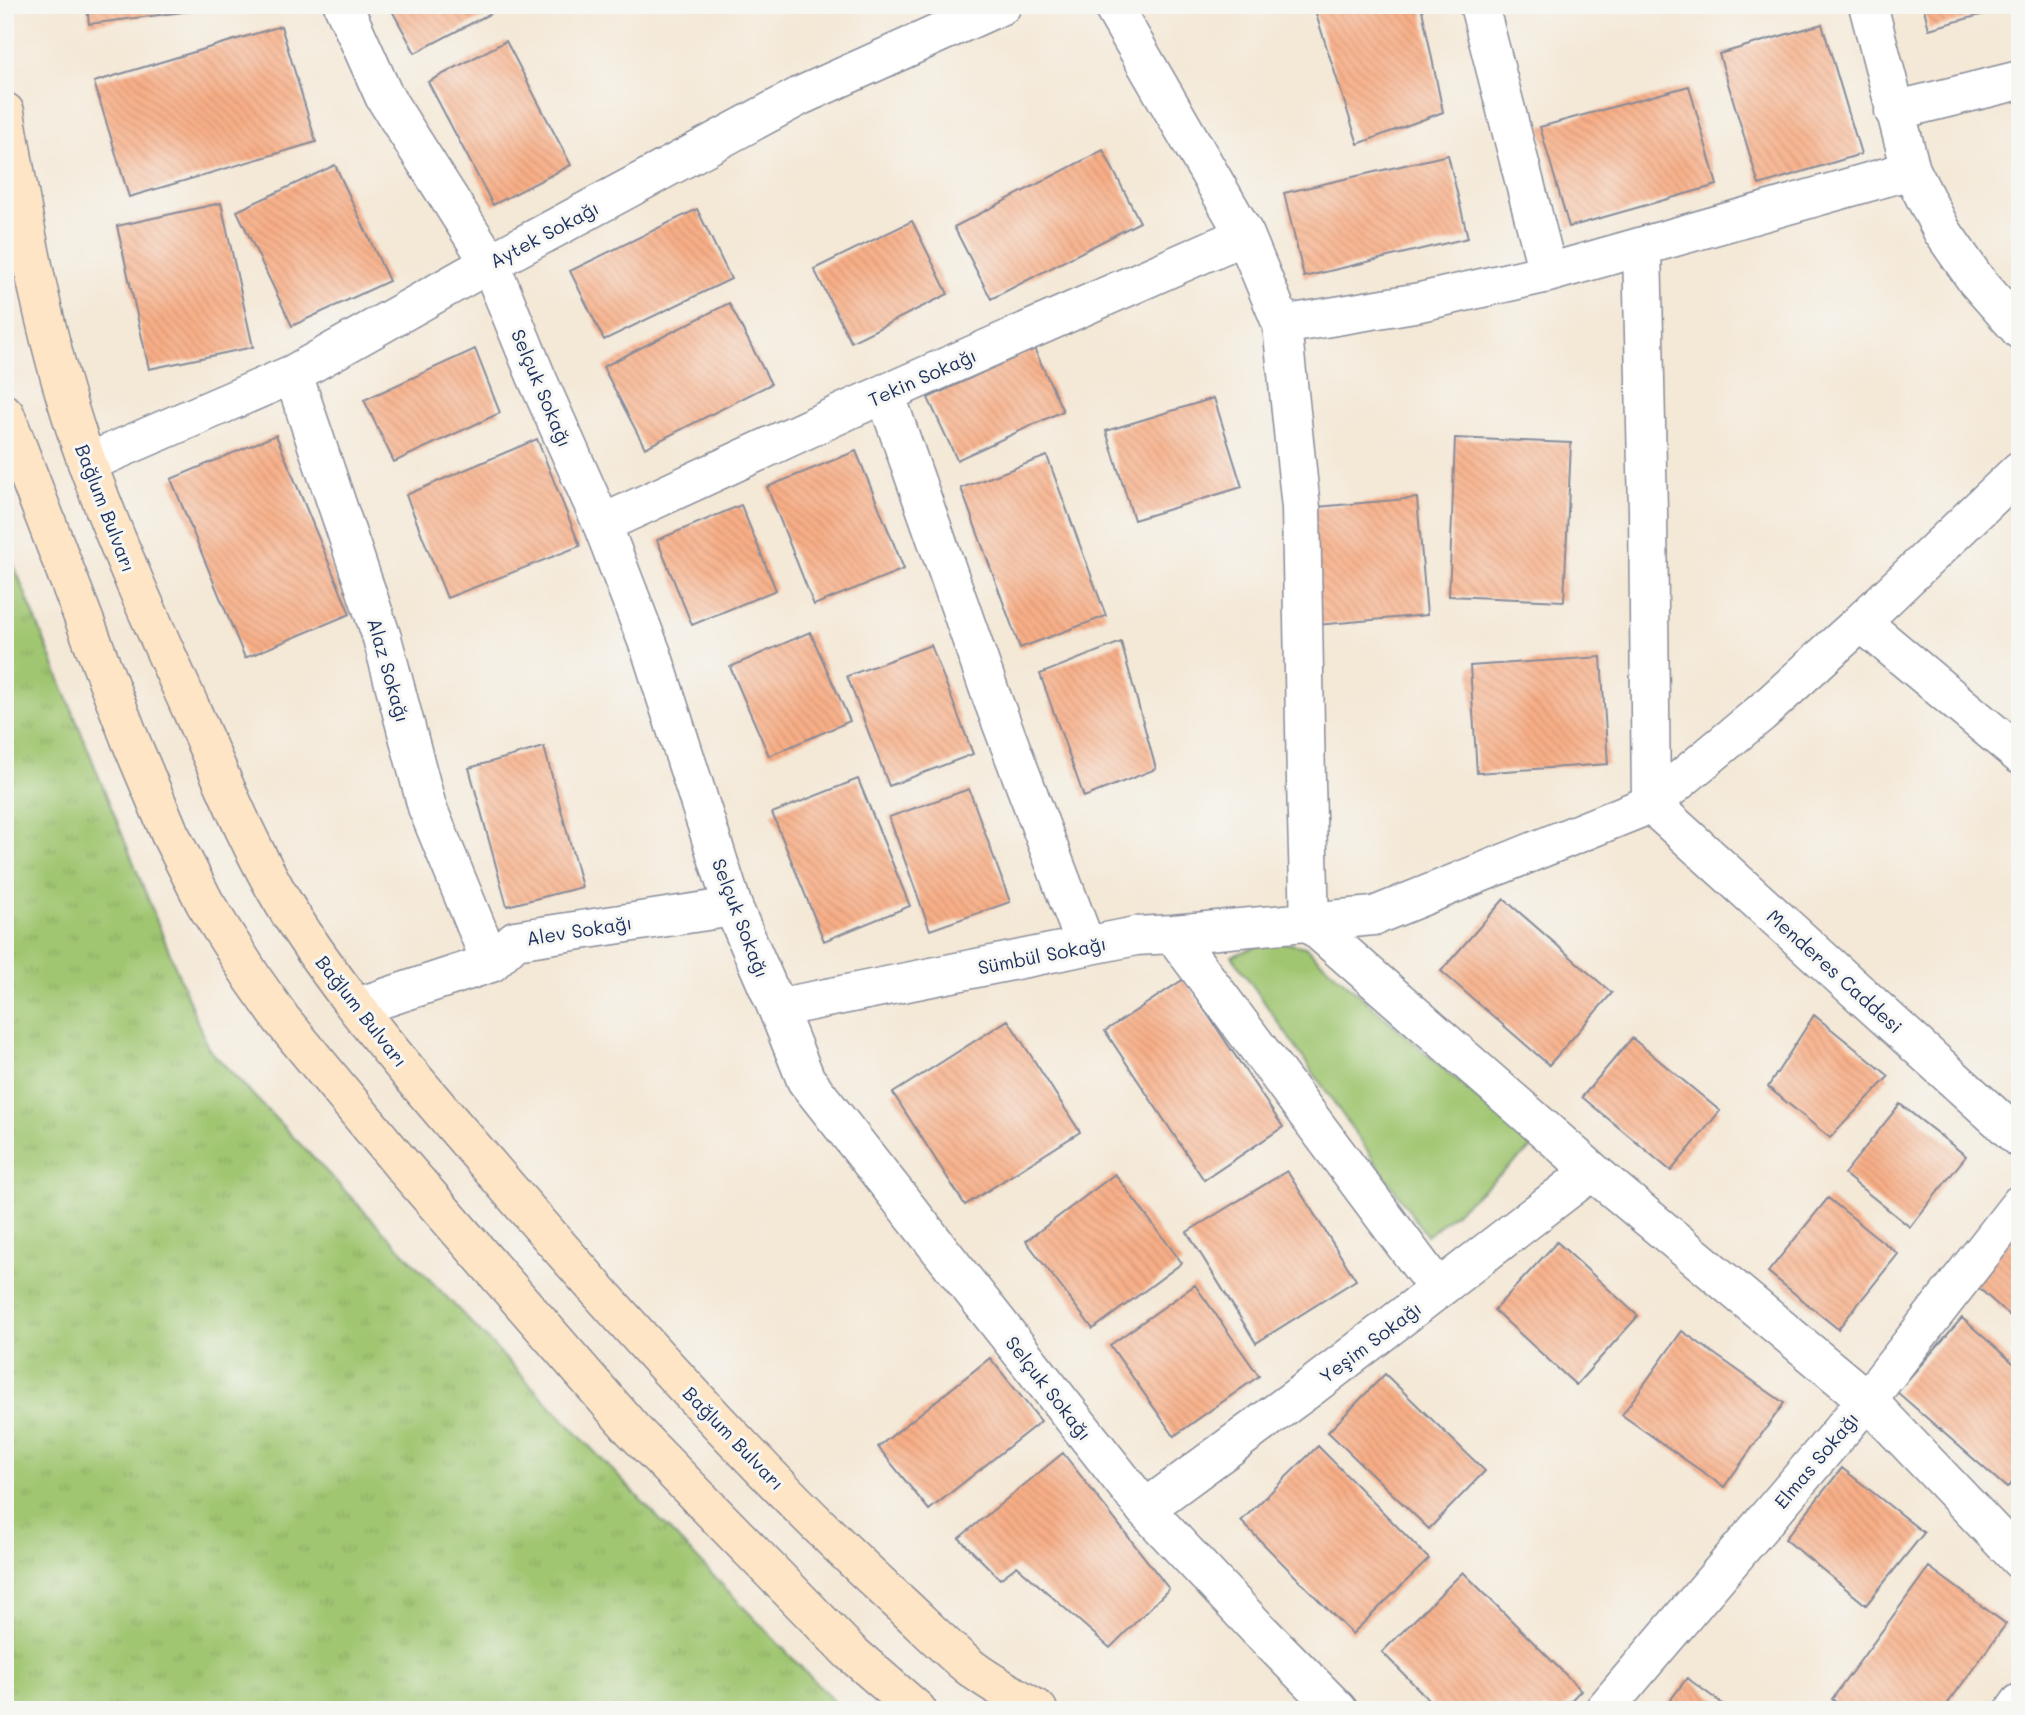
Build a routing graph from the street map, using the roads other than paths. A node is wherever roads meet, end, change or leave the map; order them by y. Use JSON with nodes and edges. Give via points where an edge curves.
{"nodes":[{"id":1,"x":343,"y":5,"type":"edge"},
{"id":2,"x":1002,"y":5,"type":"edge"},
{"id":3,"x":1112,"y":5,"type":"edge"},
{"id":4,"x":1479,"y":5,"type":"edge"},
{"id":5,"x":1868,"y":5,"type":"edge"},
{"id":6,"x":2020,"y":80,"type":"edge"},
{"id":7,"x":1894,"y":111,"type":"junction"},
{"id":8,"x":5,"y":112,"type":"edge"},
{"id":9,"x":1911,"y":170,"type":"junction"},
{"id":10,"x":1245,"y":235,"type":"junction"},
{"id":11,"x":1642,"y":247,"type":"junction"},
{"id":12,"x":491,"y":263,"type":"junction"},
{"id":13,"x":1548,"y":273,"type":"junction"},
{"id":14,"x":1282,"y":326,"type":"junction"},
{"id":15,"x":2020,"y":330,"type":"edge"},
{"id":16,"x":293,"y":374,"type":"junction"},
{"id":17,"x":885,"y":393,"type":"junction"},
{"id":18,"x":5,"y":414,"type":"edge"},
{"id":19,"x":87,"y":463,"type":"junction"},
{"id":20,"x":2020,"y":470,"type":"edge"},
{"id":21,"x":602,"y":524,"type":"junction"},
{"id":22,"x":1861,"y":622,"type":"junction"},
{"id":23,"x":2020,"y":755,"type":"edge"},
{"id":24,"x":1651,"y":804,"type":"junction"},
{"id":25,"x":733,"y":907,"type":"junction"},
{"id":26,"x":1310,"y":923,"type":"junction"},
{"id":27,"x":1173,"y":934,"type":"junction"},
{"id":28,"x":1086,"y":946,"type":"junction"},
{"id":29,"x":491,"y":963,"type":"junction"},
{"id":30,"x":357,"y":1007,"type":"junction"},
{"id":31,"x":777,"y":1008,"type":"junction"},
{"id":32,"x":2020,"y":1139,"type":"edge"},
{"id":33,"x":1592,"y":1171,"type":"junction"},
{"id":34,"x":2020,"y":1204,"type":"edge"},
{"id":35,"x":1438,"y":1289,"type":"junction"},
{"id":36,"x":1867,"y":1400,"type":"junction"},
{"id":37,"x":1145,"y":1509,"type":"junction"},
{"id":38,"x":2020,"y":1560,"type":"edge"},
{"id":39,"x":2020,"y":1703,"type":"edge"},
{"id":40,"x":917,"y":1710,"type":"edge"},
{"id":41,"x":1038,"y":1710,"type":"edge"},
{"id":42,"x":1338,"y":1710,"type":"edge"},
{"id":43,"x":1604,"y":1710,"type":"edge"},
{"id":44,"x":2015,"y":1710,"type":"edge"}],
"edges":[{"from":1,"to":12,"type":"street","name":"Selçuk Sokağı","via":[[384,96]]},
{"from":2,"to":12,"type":"street","name":"Aytek Sokağı","via":[[800,96]]},
{"from":3,"to":10,"type":"street"},
{"from":4,"to":13,"type":"street"},
{"from":5,"to":7,"type":"street"},
{"from":6,"to":7,"type":"street"},
{"from":7,"to":9,"type":"street"},
{"from":8,"to":19,"type":"main road","name":"Bağlum Bulvarı","via":[[34,271]]},
{"from":9,"to":11,"type":"street"},
{"from":9,"to":15,"type":"street","via":[[1942,231],[1976,280]]},
{"from":10,"to":14,"type":"street"},
{"from":10,"to":17,"type":"street","name":"Tekin Sokağı"},
{"from":11,"to":13,"type":"street"},
{"from":11,"to":24,"type":"street"},
{"from":12,"to":16,"type":"street","name":"Aytek Sokağı"},
{"from":12,"to":21,"type":"street","name":"Selçuk Sokağı"},
{"from":13,"to":14,"type":"street"},
{"from":14,"to":26,"type":"street","via":[[1301,508]]},
{"from":16,"to":19,"type":"street","name":"Aytek Sokağı"},
{"from":16,"to":29,"type":"street","name":"Alaz Sokağı","via":[[382,638],[426,807]]},
{"from":17,"to":21,"type":"street","name":"Tekin Sokağı"},
{"from":17,"to":28,"type":"street","via":[[992,698]]},
{"from":18,"to":40,"type":"main road","via":[[170,834],[205,903],[253,979],[403,1166],[632,1429],[850,1652]]},
{"from":19,"to":30,"type":"main road","name":"Bağlum Bulvarı","via":[[143,602],[260,860],[282,901]]},
{"from":20,"to":22,"type":"street","name":"Sümbül Sokağı"},
{"from":21,"to":25,"type":"street","name":"Selçuk Sokağı","via":[[652,654]]},
{"from":22,"to":23,"type":"street"},
{"from":22,"to":24,"type":"street","name":"Sümbül Sokağı"},
{"from":24,"to":26,"type":"street","name":"Sümbül Sokağı","via":[[1374,916]]},
{"from":24,"to":32,"type":"street","name":"Menderes Caddesi"},
{"from":25,"to":29,"type":"street","name":"Alev Sokağı","via":[[515,940]]},
{"from":25,"to":31,"type":"street","name":"Selçuk Sokağı"},
{"from":26,"to":27,"type":"street","name":"Sümbül Sokağı"},
{"from":26,"to":33,"type":"street"},
{"from":27,"to":28,"type":"street","name":"Sümbül Sokağı"},
{"from":27,"to":35,"type":"street"},
{"from":28,"to":31,"type":"street","name":"Sümbül Sokağı"},
{"from":29,"to":30,"type":"street","name":"Alev Sokağı"},
{"from":30,"to":41,"type":"main road","name":"Bağlum Bulvarı","via":[[536,1220],[717,1421],[860,1567],[948,1648],[974,1671]]},
{"from":31,"to":37,"type":"street","name":"Selçuk Sokağı","via":[[806,1080]]},
{"from":33,"to":35,"type":"street","name":"Yeşim Sokağı"},
{"from":33,"to":36,"type":"street"},
{"from":34,"to":36,"type":"street","name":"Elmas Sokağı"},
{"from":35,"to":37,"type":"street","name":"Yeşim Sokağı"},
{"from":36,"to":38,"type":"street"},
{"from":36,"to":43,"type":"street","name":"Elmas Sokağı"},
{"from":37,"to":42,"type":"street","name":"Selçuk Sokağı"},
{"from":39,"to":44,"type":"street"}]}
